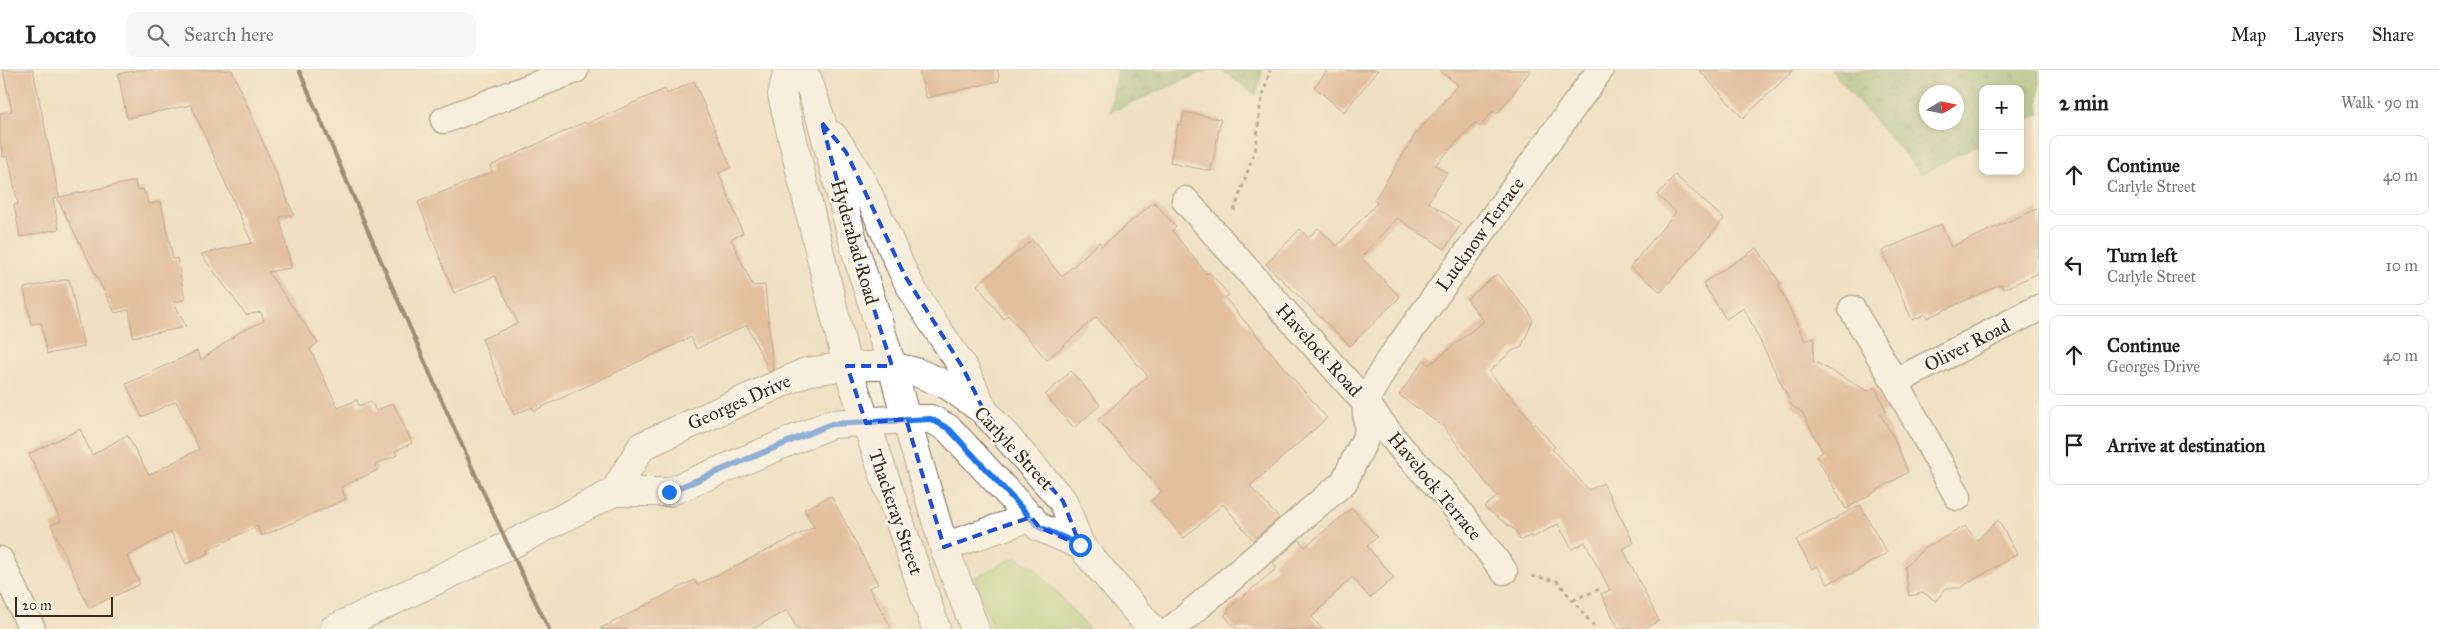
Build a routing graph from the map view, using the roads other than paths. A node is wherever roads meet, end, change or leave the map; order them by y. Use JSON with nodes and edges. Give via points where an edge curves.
{"nodes":[{"id":1,"x":576,"y":70,"type":"edge"},
{"id":2,"x":788,"y":70,"type":"edge"},
{"id":3,"x":798,"y":70,"type":"edge"},
{"id":4,"x":1600,"y":70,"type":"edge"},
{"id":5,"x":444,"y":120,"type":"dead end"},
{"id":6,"x":822,"y":124,"type":"junction"},
{"id":7,"x":1185,"y":200,"type":"dead end"},
{"id":8,"x":2039,"y":308,"type":"edge"},
{"id":9,"x":1852,"y":309,"type":"dead end"},
{"id":10,"x":848,"y":366,"type":"junction"},
{"id":11,"x":892,"y":366,"type":"junction"},
{"id":12,"x":1895,"y":382,"type":"junction"},
{"id":13,"x":1365,"y":402,"type":"junction"},
{"id":14,"x":984,"y":412,"type":"junction"},
{"id":15,"x":906,"y":419,"type":"junction"},
{"id":16,"x":866,"y":423,"type":"junction"},
{"id":17,"x":614,"y":492,"type":"junction"},
{"id":18,"x":1958,"y":498,"type":"dead end"},
{"id":19,"x":1031,"y":517,"type":"junction"},
{"id":20,"x":1080,"y":545,"type":"junction"},
{"id":21,"x":944,"y":547,"type":"junction"},
{"id":22,"x":0,"y":560,"type":"edge"},
{"id":23,"x":1504,"y":571,"type":"road end"},
{"id":24,"x":32,"y":629,"type":"edge"},
{"id":25,"x":334,"y":629,"type":"edge"},
{"id":26,"x":936,"y":629,"type":"edge"},
{"id":27,"x":975,"y":629,"type":"edge"},
{"id":28,"x":1152,"y":629,"type":"edge"},
{"id":29,"x":1172,"y":629,"type":"edge"}],
"edges":[{"from":1,"to":5,"type":"street"},
{"from":2,"to":10,"type":"main road","name":"Hyderabad Road","via":[[782,95]]},
{"from":3,"to":6,"type":"main road","name":"Hyderabad Road","via":[[808,80]]},
{"from":4,"to":13,"type":"street","name":"Lucknow Terrace","via":[[1387,363]]},
{"from":6,"to":11,"type":"main road","name":"Hyderabad Road","via":[[856,252]]},
{"from":6,"to":14,"type":"main road","via":[[846,152],[905,276],[928,318],[963,368]]},
{"from":7,"to":13,"type":"street","name":"Havelock Road"},
{"from":8,"to":12,"type":"street","name":"Oliver Road"},
{"from":9,"to":12,"type":"street"},
{"from":10,"to":11,"type":"main road","name":"Georges Drive"},
{"from":10,"to":16,"type":"main road","name":"Thackeray Street"},
{"from":10,"to":17,"type":"main road","name":"Georges Drive","via":[[806,372],[642,446]]},
{"from":11,"to":14,"type":"main road","name":"Carlyle Street","via":[[949,386]]},
{"from":11,"to":15,"type":"main road","name":"Hyderabad Road"},
{"from":12,"to":18,"type":"street"},
{"from":13,"to":23,"type":"street","name":"Havelock Terrace","via":[[1401,448],[1446,495]]},
{"from":13,"to":29,"type":"street","name":"Havelock Road","via":[[1368,433],[1344,482]]},
{"from":14,"to":20,"type":"main road","name":"Carlyle Street","via":[[1063,501]]},
{"from":15,"to":16,"type":"main road","name":"Carlyle Street"},
{"from":15,"to":19,"type":"main road","name":"Carlyle Street","via":[[931,419],[949,429]]},
{"from":15,"to":21,"type":"main road","name":"Thackeray Street"},
{"from":16,"to":17,"type":"main road","via":[[831,424],[669,492]]},
{"from":16,"to":26,"type":"main road","name":"Thackeray Street"},
{"from":17,"to":25,"type":"main road"},
{"from":19,"to":20,"type":"main road","name":"Carlyle Street","via":[[1039,527]]},
{"from":19,"to":21,"type":"main road"},
{"from":20,"to":28,"type":"main road","name":"Carlyle Street"},
{"from":21,"to":27,"type":"main road","name":"Thackeray Street"},
{"from":22,"to":24,"type":"street"}]}
